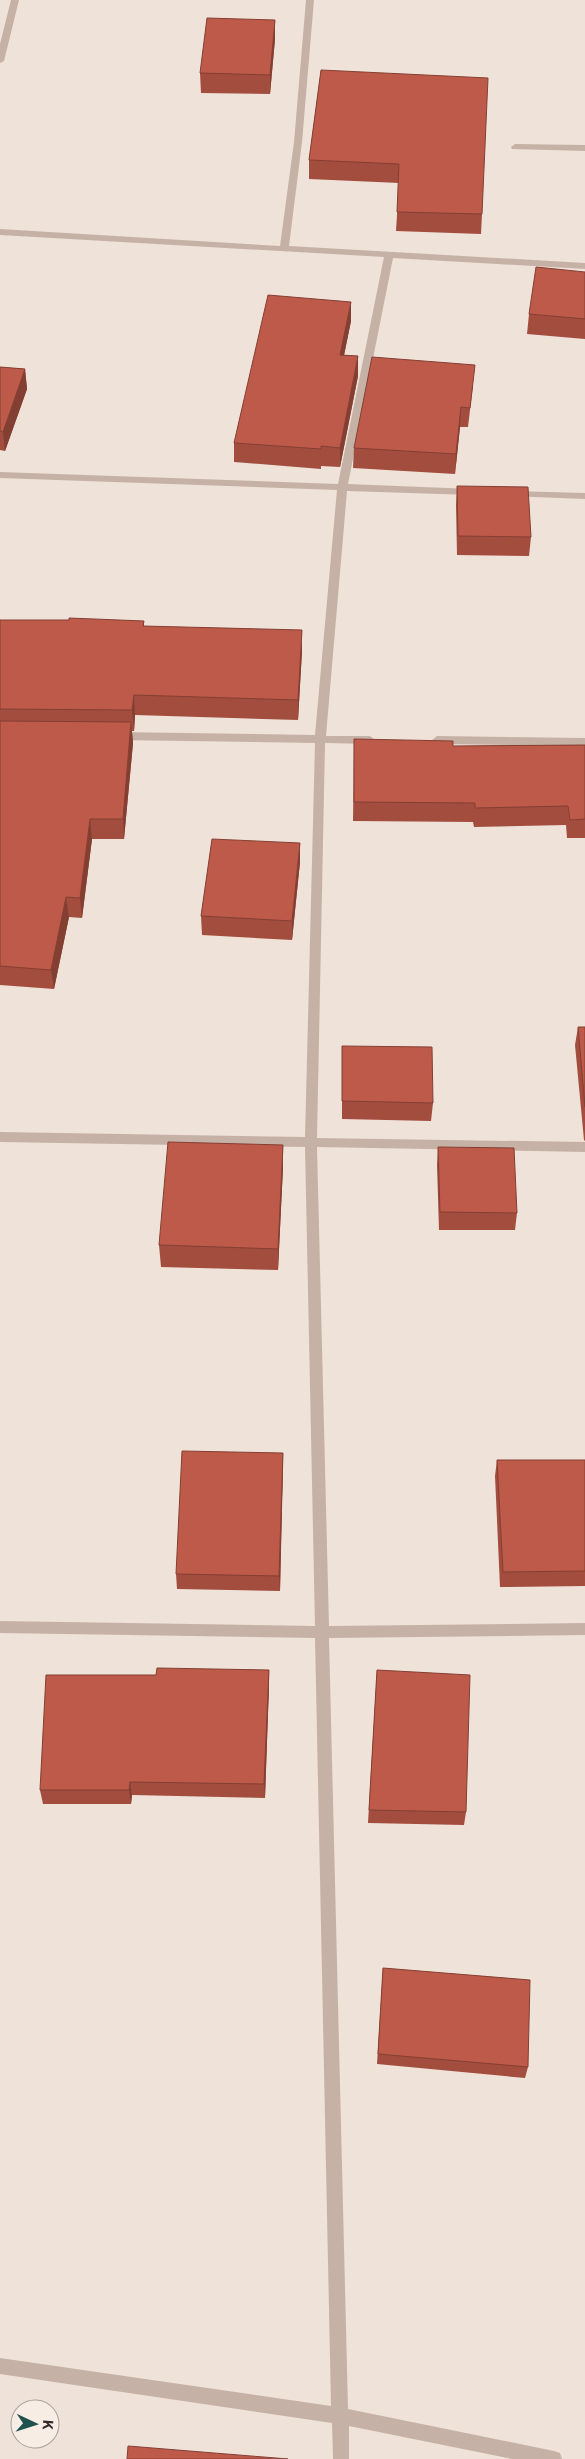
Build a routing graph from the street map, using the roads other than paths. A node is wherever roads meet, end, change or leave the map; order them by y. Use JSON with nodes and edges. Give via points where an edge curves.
{"nodes":[{"id":1,"x":15,"y":0,"type":"edge"},
{"id":2,"x":310,"y":0,"type":"edge"},
{"id":3,"x":0,"y":61,"type":"edge"},
{"id":4,"x":515,"y":147,"type":"dead end"},
{"id":5,"x":585,"y":148,"type":"edge"},
{"id":6,"x":0,"y":232,"type":"edge"},
{"id":7,"x":284,"y":250,"type":"junction"},
{"id":8,"x":389,"y":254,"type":"junction"},
{"id":9,"x":585,"y":266,"type":"edge"},
{"id":10,"x":0,"y":475,"type":"edge"},
{"id":11,"x":342,"y":488,"type":"junction"},
{"id":12,"x":585,"y":496,"type":"edge"},
{"id":13,"x":100,"y":736,"type":"edge"},
{"id":14,"x":320,"y":739,"type":"junction"},
{"id":15,"x":379,"y":740,"type":"edge"},
{"id":16,"x":428,"y":740,"type":"edge"},
{"id":17,"x":585,"y":742,"type":"edge"},
{"id":18,"x":0,"y":1137,"type":"edge"},
{"id":19,"x":311,"y":1142,"type":"junction"},
{"id":20,"x":585,"y":1147,"type":"edge"},
{"id":21,"x":0,"y":1627,"type":"edge"},
{"id":22,"x":585,"y":1629,"type":"edge"},
{"id":23,"x":322,"y":1632,"type":"junction"},
{"id":24,"x":0,"y":2366,"type":"edge"},
{"id":25,"x":339,"y":2416,"type":"junction"},
{"id":26,"x":341,"y":2459,"type":"edge"},
{"id":27,"x":554,"y":2459,"type":"edge"}],
"edges":[{"from":1,"to":3,"type":"street"},
{"from":2,"to":7,"type":"street","via":[[298,142]]},
{"from":4,"to":5,"type":"street"},
{"from":6,"to":7,"type":"street"},
{"from":7,"to":8,"type":"street"},
{"from":8,"to":9,"type":"street"},
{"from":8,"to":11,"type":"street"},
{"from":10,"to":11,"type":"street"},
{"from":11,"to":12,"type":"street"},
{"from":11,"to":14,"type":"street"},
{"from":13,"to":14,"type":"street"},
{"from":14,"to":15,"type":"street"},
{"from":14,"to":19,"type":"street"},
{"from":16,"to":17,"type":"street"},
{"from":18,"to":19,"type":"street"},
{"from":19,"to":20,"type":"street"},
{"from":19,"to":23,"type":"street"},
{"from":21,"to":23,"type":"street"},
{"from":22,"to":23,"type":"street"},
{"from":23,"to":25,"type":"street"},
{"from":24,"to":25,"type":"street"},
{"from":25,"to":26,"type":"street"},
{"from":25,"to":27,"type":"street"}]}
